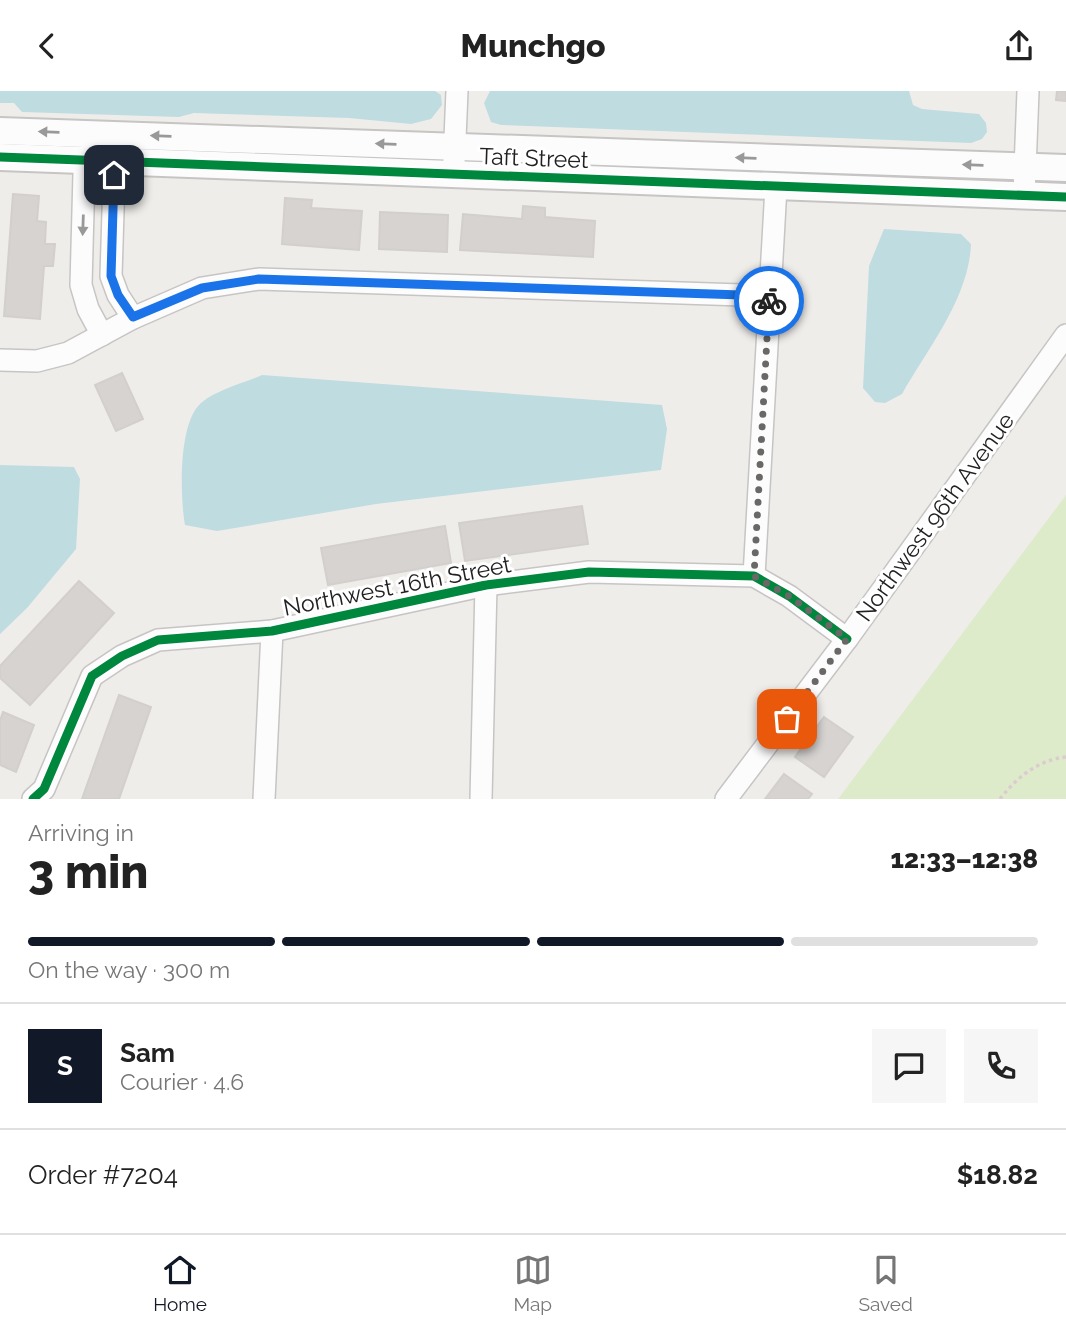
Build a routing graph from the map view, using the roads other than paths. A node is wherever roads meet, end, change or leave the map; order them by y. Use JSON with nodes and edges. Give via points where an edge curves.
{"nodes":[{"id":1,"x":457,"y":91,"type":"edge"},
{"id":2,"x":1028,"y":91,"type":"edge"},
{"id":3,"x":0,"y":131,"type":"edge"},
{"id":4,"x":106,"y":134,"type":"junction"},
{"id":5,"x":455,"y":147,"type":"junction"},
{"id":6,"x":0,"y":157,"type":"edge"},
{"id":7,"x":101,"y":161,"type":"junction"},
{"id":8,"x":1025,"y":166,"type":"junction"},
{"id":9,"x":1066,"y":168,"type":"edge"},
{"id":10,"x":453,"y":174,"type":"junction"},
{"id":11,"x":776,"y":187,"type":"junction"},
{"id":12,"x":1024,"y":195,"type":"junction"},
{"id":13,"x":1066,"y":197,"type":"edge"},
{"id":14,"x":769,"y":296,"type":"junction"},
{"id":15,"x":133,"y":317,"type":"junction"},
{"id":16,"x":102,"y":335,"type":"junction"},
{"id":17,"x":1066,"y":335,"type":"edge"},
{"id":18,"x":0,"y":360,"type":"edge"},
{"id":19,"x":754,"y":576,"type":"junction"},
{"id":20,"x":486,"y":585,"type":"junction"},
{"id":21,"x":272,"y":632,"type":"junction"},
{"id":22,"x":847,"y":639,"type":"junction"},
{"id":23,"x":33,"y":799,"type":"edge"},
{"id":24,"x":264,"y":799,"type":"edge"},
{"id":25,"x":481,"y":799,"type":"edge"},
{"id":26,"x":726,"y":799,"type":"edge"}],
"edges":[{"from":1,"to":5,"type":"street"},
{"from":2,"to":8,"type":"street"},
{"from":4,"to":3,"type":"street","name":"Taft Street","one_way":true},
{"from":5,"to":4,"type":"street","name":"Taft Street","one_way":true},
{"from":4,"to":7,"type":"street"},
{"from":8,"to":5,"type":"street","name":"Taft Street","one_way":true},
{"from":5,"to":10,"type":"street"},
{"from":6,"to":7,"type":"street","name":"Taft Street"},
{"from":7,"to":10,"type":"street","name":"Taft Street"},
{"from":7,"to":15,"type":"street","via":[[111,276]]},
{"from":7,"to":16,"type":"street","one_way":true,"via":[[84,174],[81,285]]},
{"from":8,"to":9,"type":"street","name":"Taft Street"},
{"from":8,"to":12,"type":"street"},
{"from":10,"to":11,"type":"street","name":"Taft Street"},
{"from":11,"to":12,"type":"street","name":"Taft Street"},
{"from":11,"to":14,"type":"street"},
{"from":12,"to":13,"type":"street","name":"Taft Street"},
{"from":14,"to":15,"type":"street","via":[[259,279],[202,288]]},
{"from":14,"to":19,"type":"street"},
{"from":15,"to":16,"type":"street"},
{"from":16,"to":18,"type":"street","via":[[68,353],[37,361]]},
{"from":17,"to":22,"type":"street","name":"Northwest 96th Avenue"},
{"from":19,"to":20,"type":"street","name":"Northwest 16th Street","via":[[589,572]]},
{"from":19,"to":22,"type":"street","name":"Northwest 16th Street"},
{"from":20,"to":21,"type":"street","name":"Northwest 16th Street"},
{"from":20,"to":25,"type":"street"},
{"from":21,"to":23,"type":"street","name":"Northwest 16th Street","via":[[158,639],[92,676],[44,789]]},
{"from":21,"to":24,"type":"street"},
{"from":22,"to":26,"type":"street","name":"Northwest 96th Avenue"}]}
